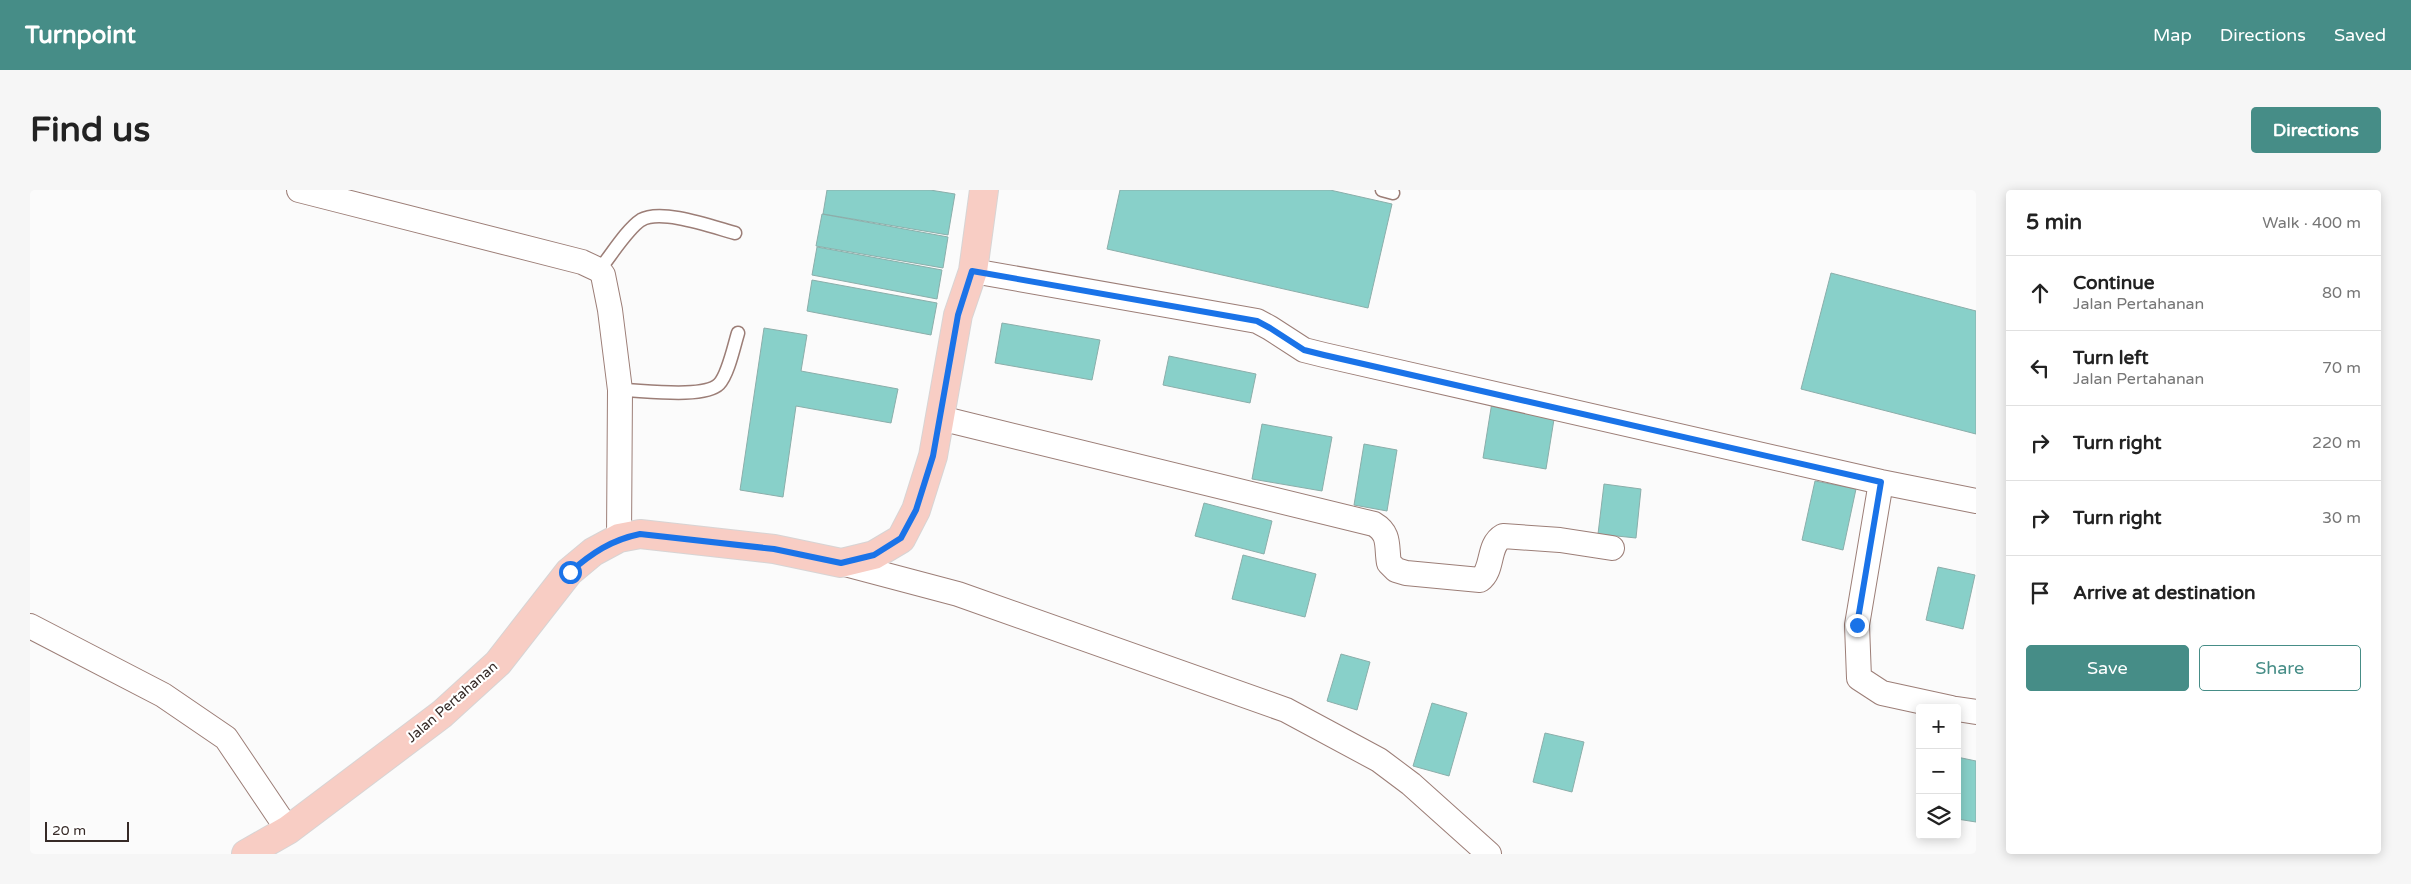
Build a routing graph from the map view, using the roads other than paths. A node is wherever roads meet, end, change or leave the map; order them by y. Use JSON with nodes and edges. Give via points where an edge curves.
{"nodes":[{"id":1,"x":299,"y":190,"type":"edge"},
{"id":2,"x":984,"y":190,"type":"edge"},
{"id":3,"x":735,"y":233,"type":"dead end"},
{"id":4,"x":600,"y":270,"type":"junction"},
{"id":5,"x":972,"y":271,"type":"junction"},
{"id":6,"x":738,"y":333,"type":"dead end"},
{"id":7,"x":620,"y":390,"type":"junction"},
{"id":8,"x":940,"y":418,"type":"junction"},
{"id":9,"x":1881,"y":482,"type":"junction"},
{"id":10,"x":1976,"y":501,"type":"edge"},
{"id":11,"x":619,"y":538,"type":"junction"},
{"id":12,"x":1612,"y":548,"type":"dead end"},
{"id":13,"x":841,"y":563,"type":"junction"},
{"id":14,"x":30,"y":626,"type":"edge"},
{"id":15,"x":1933,"y":704,"type":"edge"},
{"id":16,"x":1961,"y":710,"type":"edge"},
{"id":17,"x":1976,"y":712,"type":"edge"},
{"id":18,"x":288,"y":830,"type":"junction"},
{"id":19,"x":246,"y":854,"type":"edge"},
{"id":20,"x":1489,"y":854,"type":"edge"}],
"edges":[{"from":1,"to":4,"type":"street","via":[[582,262]]},
{"from":2,"to":5,"type":"main road","name":"Jalan Pertahanan"},
{"from":3,"to":4,"type":"lane","via":[[693,222],[650,217],[637,224]]},
{"from":4,"to":7,"type":"street","via":[[610,310]]},
{"from":5,"to":8,"type":"main road","name":"Jalan Pertahanan","via":[[958,315]]},
{"from":5,"to":9,"type":"street","via":[[1248,319],[1270,328],[1304,350]]},
{"from":6,"to":7,"type":"lane","via":[[724,375],[714,388],[692,392]]},
{"from":7,"to":11,"type":"street"},
{"from":8,"to":12,"type":"street","via":[[1374,524],[1383,530],[1387,538],[1389,563],[1406,573],[1480,580],[1495,543],[1503,536]]},
{"from":8,"to":13,"type":"main road","name":"Jalan Pertahanan","via":[[933,456],[916,510],[901,538],[874,555]]},
{"from":9,"to":10,"type":"street"},
{"from":9,"to":15,"type":"street","via":[[1857,625],[1859,678],[1882,693]]},
{"from":11,"to":13,"type":"main road","name":"Jalan Pertahanan","via":[[640,534],[774,549]]},
{"from":11,"to":18,"type":"main road","name":"Jalan Pertahanan","via":[[593,552],[570,572],[498,663],[442,714]]},
{"from":13,"to":20,"type":"street","via":[[958,594],[1286,710],[1379,760],[1411,784]]},
{"from":14,"to":18,"type":"street","via":[[163,695],[226,738]]},
{"from":16,"to":17,"type":"street"},
{"from":18,"to":19,"type":"main road","name":"Jalan Pertahanan"}]}
